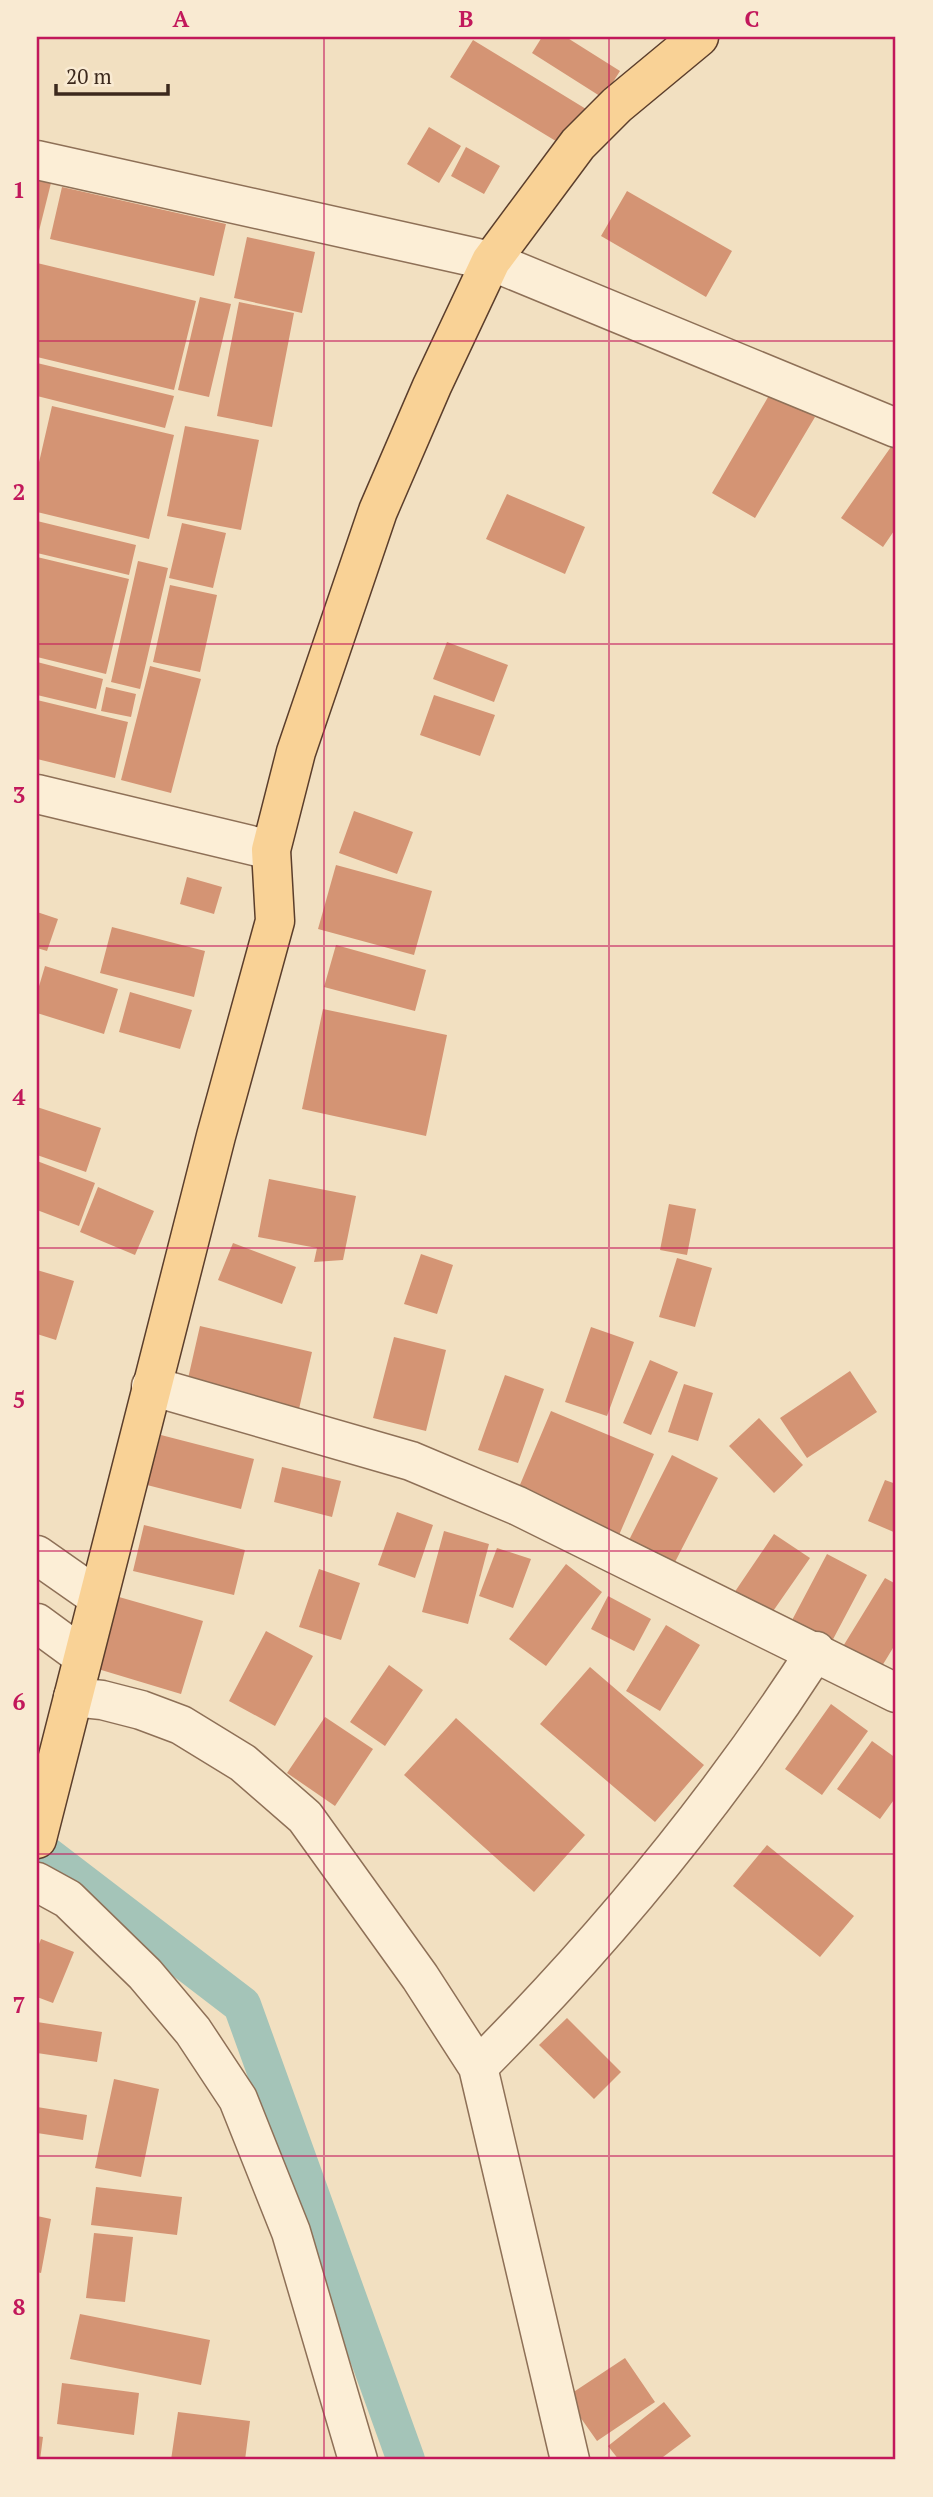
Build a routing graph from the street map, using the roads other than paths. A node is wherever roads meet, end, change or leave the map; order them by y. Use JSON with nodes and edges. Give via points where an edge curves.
{"nodes":[{"id":1,"x":699,"y":37,"type":"edge"},
{"id":2,"x":37,"y":160,"type":"edge"},
{"id":3,"x":491,"y":261,"type":"junction"},
{"id":4,"x":896,"y":428,"type":"edge"},
{"id":5,"x":37,"y":794,"type":"edge"},
{"id":6,"x":271,"y":850,"type":"junction"},
{"id":7,"x":152,"y":1386,"type":"junction"},
{"id":8,"x":37,"y":1555,"type":"edge"},
{"id":9,"x":97,"y":1597,"type":"junction"},
{"id":10,"x":37,"y":1623,"type":"edge"},
{"id":11,"x":816,"y":1651,"type":"junction"},
{"id":12,"x":82,"y":1656,"type":"junction"},
{"id":13,"x":896,"y":1693,"type":"edge"},
{"id":14,"x":73,"y":1698,"type":"junction"},
{"id":15,"x":37,"y":1839,"type":"edge"},
{"id":16,"x":37,"y":1882,"type":"edge"},
{"id":17,"x":478,"y":2067,"type":"junction"},
{"id":18,"x":358,"y":2460,"type":"edge"},
{"id":19,"x":570,"y":2460,"type":"edge"}],
"edges":[{"from":1,"to":3,"type":"main road","via":[[617,105],[578,145]]},
{"from":2,"to":3,"type":"street"},
{"from":3,"to":4,"type":"street"},
{"from":3,"to":6,"type":"main road","via":[[378,511],[296,752]]},
{"from":5,"to":6,"type":"street"},
{"from":6,"to":7,"type":"main road","via":[[275,921]]},
{"from":7,"to":9,"type":"main road"},
{"from":7,"to":11,"type":"street","via":[[411,1461],[518,1506]]},
{"from":8,"to":9,"type":"street"},
{"from":9,"to":12,"type":"main road"},
{"from":10,"to":12,"type":"street"},
{"from":11,"to":13,"type":"street"},
{"from":11,"to":17,"type":"street","via":[[769,1723],[673,1849],[538,2007]]},
{"from":12,"to":14,"type":"main road"},
{"from":14,"to":15,"type":"main road"},
{"from":14,"to":17,"type":"street","via":[[128,1706],[181,1725],[243,1763],[304,1817],[370,1904]]},
{"from":16,"to":18,"type":"street","via":[[68,1899],[145,1974],[193,2031],[238,2099],[291,2232]]},
{"from":17,"to":19,"type":"street"}]}
